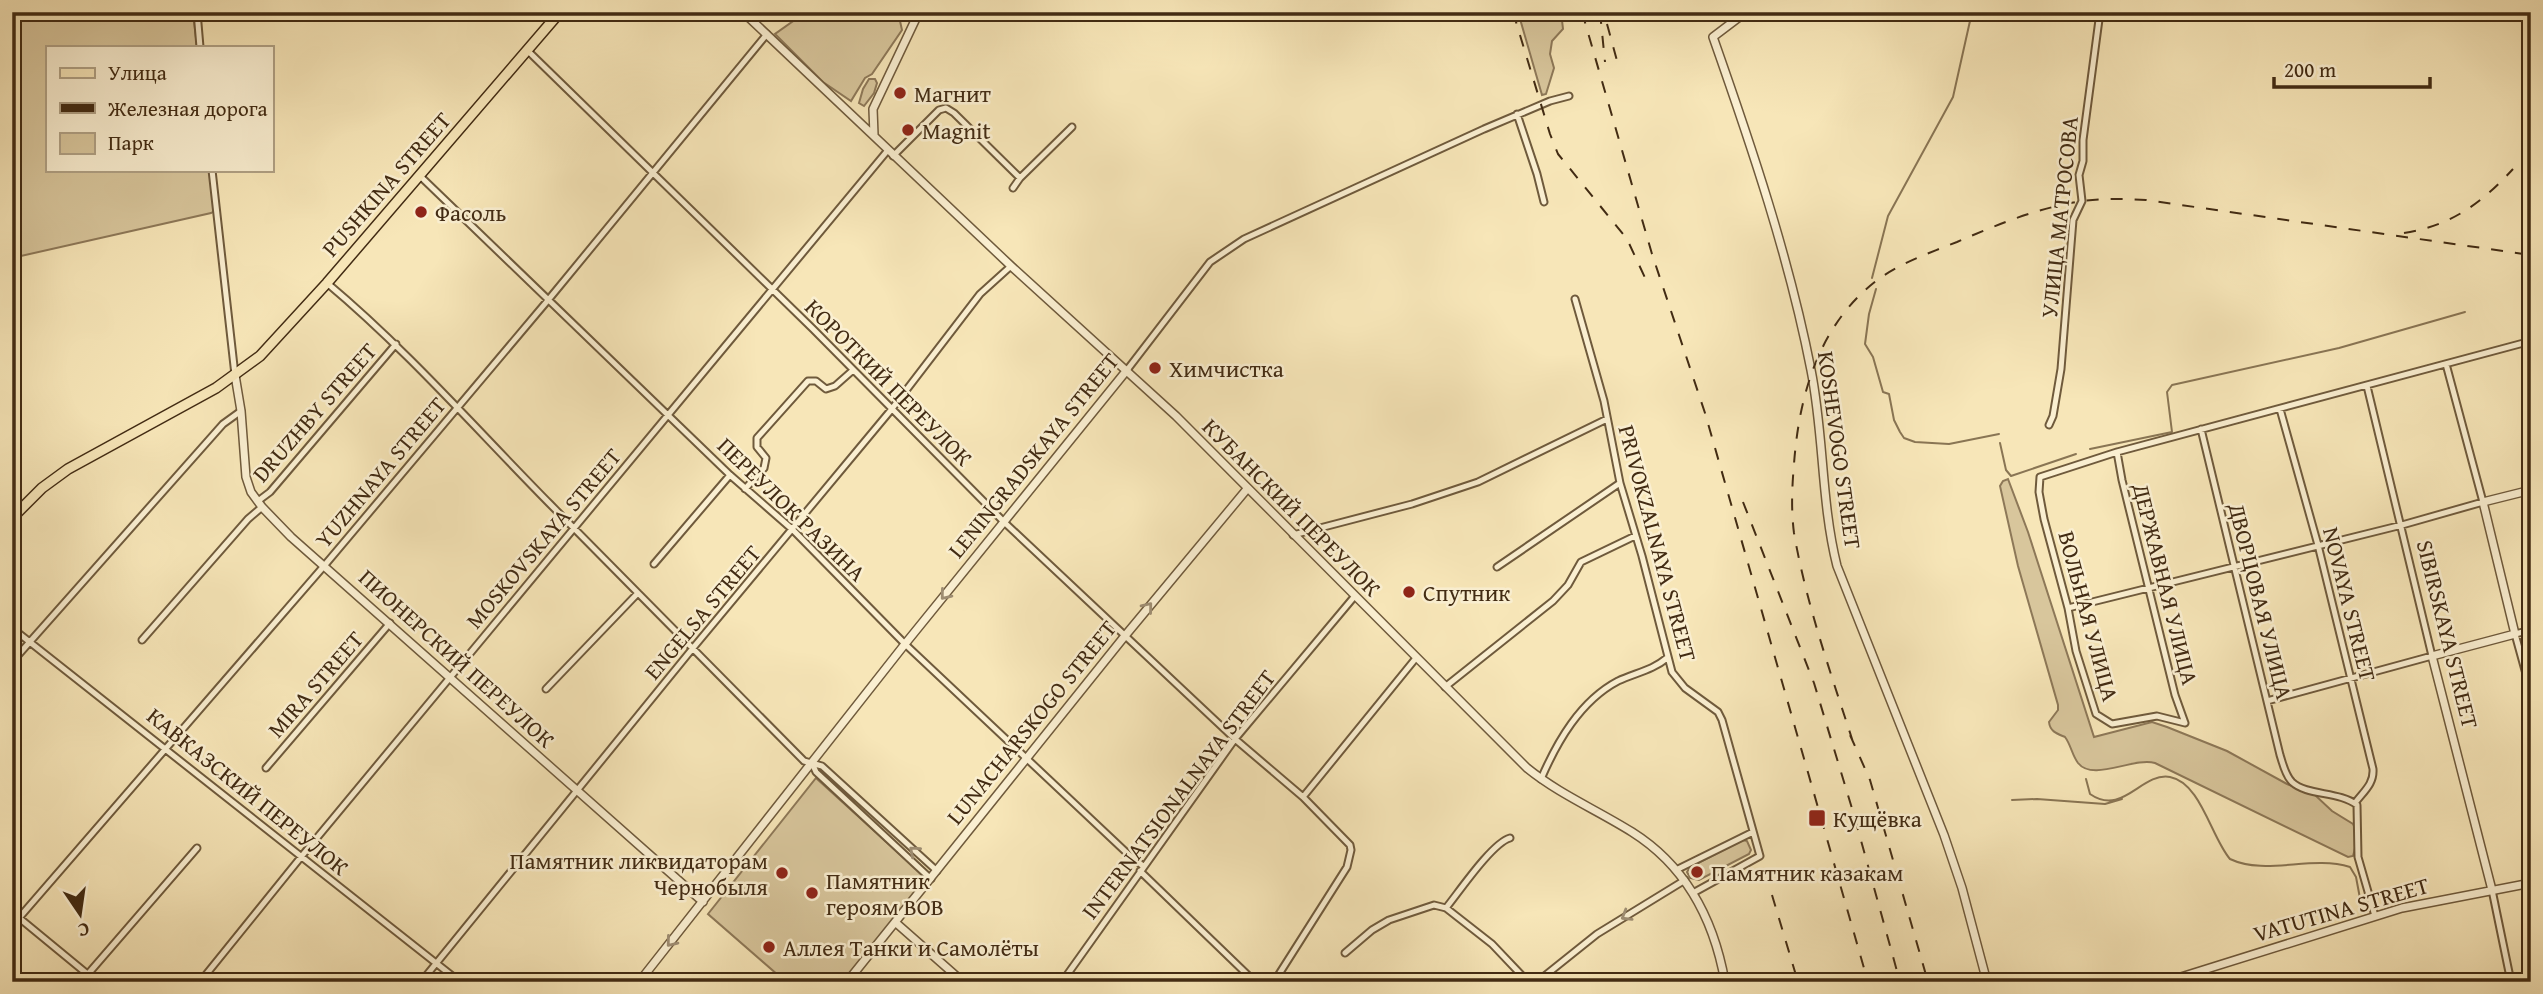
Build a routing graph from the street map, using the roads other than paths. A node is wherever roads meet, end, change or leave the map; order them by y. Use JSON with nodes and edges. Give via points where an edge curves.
{"nodes":[{"id":1,"x":197,"y":12,"type":"edge"},
{"id":2,"x":560,"y":12,"type":"edge"},
{"id":3,"x":743,"y":12,"type":"edge"},
{"id":4,"x":919,"y":12,"type":"edge"},
{"id":5,"x":1746,"y":12,"type":"edge"},
{"id":6,"x":2101,"y":12,"type":"edge"},
{"id":7,"x":767,"y":34,"type":"junction"},
{"id":8,"x":200,"y":46,"type":"edge"},
{"id":9,"x":527,"y":50,"type":"junction"},
{"id":10,"x":1569,"y":96,"type":"dead end"},
{"id":11,"x":1517,"y":114,"type":"junction"},
{"id":12,"x":1072,"y":127,"type":"dead end"},
{"id":13,"x":874,"y":136,"type":"junction"},
{"id":14,"x":890,"y":153,"type":"junction"},
{"id":15,"x":212,"y":172,"type":"edge"},
{"id":16,"x":652,"y":173,"type":"junction"},
{"id":17,"x":419,"y":175,"type":"junction"},
{"id":18,"x":1020,"y":178,"type":"junction"},
{"id":19,"x":1013,"y":188,"type":"dead end"},
{"id":20,"x":1544,"y":202,"type":"dead end"},
{"id":21,"x":1011,"y":266,"type":"junction"},
{"id":22,"x":327,"y":283,"type":"junction"},
{"id":23,"x":771,"y":290,"type":"junction"},
{"id":24,"x":550,"y":299,"type":"junction"},
{"id":25,"x":1575,"y":299,"type":"dead end"},
{"id":26,"x":2530,"y":342,"type":"edge"},
{"id":27,"x":396,"y":344,"type":"junction"},
{"id":28,"x":2445,"y":364,"type":"junction"},
{"id":29,"x":852,"y":370,"type":"junction"},
{"id":30,"x":1127,"y":370,"type":"junction"},
{"id":31,"x":235,"y":375,"type":"junction"},
{"id":32,"x":2367,"y":386,"type":"junction"},
{"id":33,"x":458,"y":406,"type":"junction"},
{"id":34,"x":2280,"y":409,"type":"junction"},
{"id":35,"x":891,"y":410,"type":"junction"},
{"id":36,"x":241,"y":411,"type":"junction"},
{"id":37,"x":668,"y":415,"type":"junction"},
{"id":38,"x":1607,"y":419,"type":"junction"},
{"id":39,"x":2049,"y":425,"type":"dead end"},
{"id":40,"x":2200,"y":429,"type":"junction"},
{"id":41,"x":2117,"y":452,"type":"junction"},
{"id":42,"x":730,"y":475,"type":"junction"},
{"id":43,"x":1620,"y":483,"type":"junction"},
{"id":44,"x":746,"y":489,"type":"junction"},
{"id":45,"x":1247,"y":489,"type":"junction"},
{"id":46,"x":2531,"y":490,"type":"edge"},
{"id":47,"x":2483,"y":502,"type":"junction"},
{"id":48,"x":260,"y":504,"type":"junction"},
{"id":49,"x":12,"y":518,"type":"edge"},
{"id":50,"x":1004,"y":522,"type":"junction"},
{"id":51,"x":2402,"y":525,"type":"junction"},
{"id":52,"x":575,"y":527,"type":"junction"},
{"id":53,"x":793,"y":530,"type":"junction"},
{"id":54,"x":1292,"y":535,"type":"junction"},
{"id":55,"x":1635,"y":536,"type":"junction"},
{"id":56,"x":2318,"y":545,"type":"junction"},
{"id":57,"x":654,"y":564,"type":"dead end"},
{"id":58,"x":324,"y":566,"type":"junction"},
{"id":59,"x":2234,"y":566,"type":"junction"},
{"id":60,"x":1497,"y":567,"type":"dead end"},
{"id":61,"x":2149,"y":587,"type":"junction"},
{"id":62,"x":638,"y":593,"type":"junction"},
{"id":63,"x":1354,"y":597,"type":"junction"},
{"id":64,"x":2068,"y":608,"type":"junction"},
{"id":65,"x":390,"y":623,"type":"junction"},
{"id":66,"x":12,"y":628,"type":"edge"},
{"id":67,"x":2531,"y":630,"type":"edge"},
{"id":68,"x":2515,"y":635,"type":"junction"},
{"id":69,"x":1124,"y":637,"type":"junction"},
{"id":70,"x":142,"y":640,"type":"dead end"},
{"id":71,"x":30,"y":641,"type":"junction"},
{"id":72,"x":905,"y":644,"type":"junction"},
{"id":73,"x":693,"y":648,"type":"junction"},
{"id":74,"x":2432,"y":656,"type":"junction"},
{"id":75,"x":1667,"y":657,"type":"junction"},
{"id":76,"x":1416,"y":658,"type":"junction"},
{"id":77,"x":12,"y":662,"type":"edge"},
{"id":78,"x":449,"y":678,"type":"junction"},
{"id":79,"x":2351,"y":680,"type":"junction"},
{"id":80,"x":1445,"y":687,"type":"junction"},
{"id":81,"x":546,"y":689,"type":"dead end"},
{"id":82,"x":2531,"y":692,"type":"edge"},
{"id":83,"x":2267,"y":701,"type":"junction"},
{"id":84,"x":2185,"y":723,"type":"joint"},
{"id":85,"x":1235,"y":739,"type":"junction"},
{"id":86,"x":167,"y":748,"type":"junction"},
{"id":87,"x":1026,"y":758,"type":"junction"},
{"id":88,"x":812,"y":763,"type":"junction"},
{"id":89,"x":266,"y":768,"type":"dead end"},
{"id":90,"x":1541,"y":780,"type":"junction"},
{"id":91,"x":577,"y":792,"type":"junction"},
{"id":92,"x":1303,"y":797,"type":"junction"},
{"id":93,"x":2355,"y":803,"type":"junction"},
{"id":94,"x":1753,"y":832,"type":"junction"},
{"id":95,"x":1510,"y":838,"type":"dead end"},
{"id":96,"x":197,"y":848,"type":"dead end"},
{"id":97,"x":301,"y":857,"type":"junction"},
{"id":98,"x":1142,"y":869,"type":"junction"},
{"id":99,"x":1678,"y":869,"type":"junction"},
{"id":100,"x":937,"y":871,"type":"junction"},
{"id":101,"x":931,"y":878,"type":"junction"},
{"id":102,"x":1685,"y":880,"type":"junction"},
{"id":103,"x":2531,"y":883,"type":"edge"},
{"id":104,"x":2492,"y":890,"type":"junction"},
{"id":105,"x":1693,"y":893,"type":"junction"},
{"id":106,"x":703,"y":902,"type":"junction"},
{"id":107,"x":1446,"y":908,"type":"junction"},
{"id":108,"x":12,"y":912,"type":"edge"},
{"id":109,"x":2375,"y":916,"type":"junction"},
{"id":110,"x":20,"y":918,"type":"junction"},
{"id":111,"x":895,"y":922,"type":"junction"},
{"id":112,"x":12,"y":926,"type":"edge"},
{"id":113,"x":1345,"y":954,"type":"dead end"},
{"id":114,"x":436,"y":963,"type":"junction"},
{"id":115,"x":88,"y":974,"type":"junction"},
{"id":116,"x":97,"y":982,"type":"edge"},
{"id":117,"x":200,"y":982,"type":"edge"},
{"id":118,"x":421,"y":982,"type":"edge"},
{"id":119,"x":460,"y":982,"type":"edge"},
{"id":120,"x":639,"y":982,"type":"edge"},
{"id":121,"x":847,"y":982,"type":"edge"},
{"id":122,"x":963,"y":982,"type":"edge"},
{"id":123,"x":1062,"y":982,"type":"edge"},
{"id":124,"x":1255,"y":982,"type":"edge"},
{"id":125,"x":1275,"y":982,"type":"edge"},
{"id":126,"x":1528,"y":982,"type":"edge"},
{"id":127,"x":1537,"y":982,"type":"edge"},
{"id":128,"x":1725,"y":982,"type":"edge"},
{"id":129,"x":1987,"y":982,"type":"edge"},
{"id":130,"x":2165,"y":982,"type":"edge"},
{"id":131,"x":2511,"y":982,"type":"edge"}],
"edges":[{"from":1,"to":8,"type":"street"},
{"from":2,"to":9,"type":"main road","name":"PUSHKINA STREET"},
{"from":3,"to":7,"type":"street","name":"КУБАНСКИЙ ПЕРЕУЛОК"},
{"from":4,"to":13,"type":"street","via":[[873,109]]},
{"from":5,"to":129,"type":"street","name":"KOSHEVOGO STREET","via":[[1713,37],[1775,224],[1807,348],[1837,566],[1944,835]]},
{"from":6,"to":39,"type":"street","name":"УЛИЦА МАТРОСОВА","via":[[2079,175],[2082,201],[2073,220],[2061,369]]},
{"from":7,"to":13,"type":"street","name":"КУБАНСКИЙ ПЕРЕУЛОК"},
{"from":7,"to":16,"type":"street","name":"YUZHNAYA STREET"},
{"from":9,"to":16,"type":"street","name":"КОРОТКИЙ ПЕРЕУЛОК"},
{"from":9,"to":17,"type":"main road","name":"PUSHKINA STREET"},
{"from":10,"to":11,"type":"street","name":"LENINGRADSKAYA STREET"},
{"from":11,"to":20,"type":"street"},
{"from":11,"to":30,"type":"street","name":"LENINGRADSKAYA STREET","via":[[1220,254]]},
{"from":12,"to":18,"type":"street"},
{"from":13,"to":14,"type":"street","name":"КУБАНСКИЙ ПЕРЕУЛОК"},
{"from":14,"to":18,"type":"street","via":[[946,108]]},
{"from":14,"to":21,"type":"street","name":"КУБАНСКИЙ ПЕРЕУЛОК"},
{"from":14,"to":23,"type":"street","name":"MOSKOVSKAYA STREET"},
{"from":15,"to":31,"type":"street"},
{"from":16,"to":23,"type":"street","name":"КОРОТКИЙ ПЕРЕУЛОК"},
{"from":16,"to":24,"type":"street","name":"YUZHNAYA STREET"},
{"from":17,"to":22,"type":"main road","name":"PUSHKINA STREET"},
{"from":17,"to":24,"type":"street","name":"ПЕРЕУЛОК РАЗИНА"},
{"from":18,"to":19,"type":"street"},
{"from":21,"to":30,"type":"street","name":"КУБАНСКИЙ ПЕРЕУЛОК"},
{"from":21,"to":35,"type":"street","name":"ENGELSA STREET","via":[[980,294]]},
{"from":22,"to":27,"type":"street"},
{"from":22,"to":31,"type":"main road","name":"PUSHKINA STREET","via":[[260,356]]},
{"from":23,"to":29,"type":"street","name":"КОРОТКИЙ ПЕРЕУЛОК"},
{"from":23,"to":37,"type":"street","name":"MOSKOVSKAYA STREET"},
{"from":24,"to":33,"type":"street","name":"YUZHNAYA STREET"},
{"from":24,"to":37,"type":"street","name":"ПЕРЕУЛОК РАЗИНА"},
{"from":25,"to":38,"type":"street","name":"PRIVOKZALNAYA STREET"},
{"from":26,"to":28,"type":"street"},
{"from":27,"to":33,"type":"street"},
{"from":27,"to":48,"type":"street","name":"DRUZHBY STREET"},
{"from":28,"to":32,"type":"street"},
{"from":28,"to":47,"type":"street"},
{"from":29,"to":35,"type":"street","name":"КОРОТКИЙ ПЕРЕУЛОК"},
{"from":29,"to":44,"type":"street","via":[[835,386],[826,388],[808,381],[757,438],[757,447],[766,458],[764,468]]},
{"from":30,"to":45,"type":"street","name":"КУБАНСКИЙ ПЕРЕУЛОК"},
{"from":30,"to":50,"type":"street","name":"LENINGRADSKAYA STREET"},
{"from":31,"to":36,"type":"street"},
{"from":31,"to":49,"type":"main road","name":"PUSHKINA STREET","via":[[68,469]]},
{"from":32,"to":34,"type":"street"},
{"from":32,"to":51,"type":"street","name":"SIBIRSKAYA STREET"},
{"from":33,"to":52,"type":"street"},
{"from":33,"to":58,"type":"street","name":"YUZHNAYA STREET"},
{"from":34,"to":40,"type":"street"},
{"from":34,"to":56,"type":"street","name":"NOVAYA STREET"},
{"from":35,"to":50,"type":"street","name":"КОРОТКИЙ ПЕРЕУЛОК"},
{"from":35,"to":53,"type":"street","name":"ENGELSA STREET"},
{"from":36,"to":48,"type":"street","name":"ПИОНЕРСКИЙ ПЕРЕУЛОК","via":[[246,477]]},
{"from":36,"to":71,"type":"street","via":[[223,424]]},
{"from":37,"to":42,"type":"street","name":"ПЕРЕУЛОК РАЗИНА"},
{"from":37,"to":52,"type":"street","name":"MOSKOVSKAYA STREET"},
{"from":38,"to":43,"type":"street","name":"PRIVOKZALNAYA STREET"},
{"from":38,"to":54,"type":"street","via":[[1478,482]]},
{"from":40,"to":41,"type":"street"},
{"from":40,"to":59,"type":"street","name":"ДВОРЦОВАЯ УЛИЦА"},
{"from":41,"to":61,"type":"street","name":"ДЕРЖАВНАЯ УЛИЦА"},
{"from":41,"to":64,"type":"street","name":"ВОЛЬНАЯ УЛИЦА","via":[[2040,477],[2044,519]]},
{"from":42,"to":44,"type":"street","name":"ПЕРЕУЛОК РАЗИНА"},
{"from":42,"to":57,"type":"street"},
{"from":43,"to":55,"type":"street","name":"PRIVOKZALNAYA STREET"},
{"from":43,"to":60,"type":"street"},
{"from":44,"to":53,"type":"street","name":"ПЕРЕУЛОК РАЗИНА"},
{"from":45,"to":54,"type":"street","name":"КУБАНСКИЙ ПЕРЕУЛОК"},
{"from":69,"to":45,"type":"street","name":"LUNACHARSKOGO STREET","one_way":true},
{"from":46,"to":47,"type":"street"},
{"from":47,"to":51,"type":"street"},
{"from":47,"to":68,"type":"street"},
{"from":48,"to":58,"type":"street","name":"ПИОНЕРСКИЙ ПЕРЕУЛОК"},
{"from":48,"to":70,"type":"street","name":"DRUZHBY STREET"},
{"from":50,"to":69,"type":"street","name":"КОРОТКИЙ ПЕРЕУЛОК"},
{"from":50,"to":72,"type":"street","name":"LENINGRADSKAYA STREET","one_way":true},
{"from":51,"to":56,"type":"street"},
{"from":51,"to":74,"type":"street","name":"SIBIRSKAYA STREET"},
{"from":52,"to":62,"type":"street"},
{"from":52,"to":78,"type":"street","name":"MOSKOVSKAYA STREET"},
{"from":53,"to":72,"type":"street","name":"ПЕРЕУЛОК РАЗИНА"},
{"from":53,"to":73,"type":"street","name":"ENGELSA STREET"},
{"from":54,"to":63,"type":"street","name":"КУБАНСКИЙ ПЕРЕУЛОК"},
{"from":55,"to":75,"type":"street","name":"PRIVOKZALNAYA STREET"},
{"from":55,"to":80,"type":"street","via":[[1581,562],[1553,601]]},
{"from":56,"to":59,"type":"street"},
{"from":56,"to":79,"type":"street","name":"NOVAYA STREET"},
{"from":58,"to":65,"type":"street","name":"ПИОНЕРСКИЙ ПЕРЕУЛОК"},
{"from":58,"to":86,"type":"street","name":"YUZHNAYA STREET"},
{"from":59,"to":61,"type":"street"},
{"from":59,"to":83,"type":"street","name":"ДВОРЦОВАЯ УЛИЦА"},
{"from":61,"to":64,"type":"street"},
{"from":61,"to":84,"type":"street","name":"ДЕРЖАВНАЯ УЛИЦА"},
{"from":62,"to":73,"type":"street"},
{"from":62,"to":81,"type":"street"},
{"from":63,"to":76,"type":"street","name":"КУБАНСКИЙ ПЕРЕУЛОК"},
{"from":63,"to":85,"type":"street","name":"INTERNATSIONALNAYA STREET"},
{"from":64,"to":84,"type":"street","name":"ВОЛЬНАЯ УЛИЦА","via":[[2076,651],[2100,719],[2117,724],[2157,716]]},
{"from":65,"to":78,"type":"street","name":"ПИОНЕРСКИЙ ПЕРЕУЛОК"},
{"from":65,"to":89,"type":"street","name":"MIRA STREET"},
{"from":66,"to":71,"type":"street","name":"КАВКАЗСКИЙ ПЕРЕУЛОК"},
{"from":67,"to":68,"type":"street"},
{"from":68,"to":74,"type":"street"},
{"from":68,"to":82,"type":"street"},
{"from":69,"to":85,"type":"street","name":"КОРОТКИЙ ПЕРЕУЛОК"},
{"from":69,"to":87,"type":"street","name":"LUNACHARSKOGO STREET"},
{"from":71,"to":77,"type":"street"},
{"from":71,"to":86,"type":"street","name":"КАВКАЗСКИЙ ПЕРЕУЛОК"},
{"from":72,"to":87,"type":"street","name":"ПЕРЕУЛОК РАЗИНА"},
{"from":72,"to":88,"type":"street","name":"LENINGRADSKAYA STREET"},
{"from":73,"to":88,"type":"street","via":[[804,761]]},
{"from":73,"to":91,"type":"street","name":"ENGELSA STREET"},
{"from":74,"to":79,"type":"street"},
{"from":74,"to":104,"type":"street","name":"SIBIRSKAYA STREET"},
{"from":75,"to":90,"type":"street","via":[[1618,681],[1591,701],[1563,736]]},
{"from":75,"to":94,"type":"street","name":"PRIVOKZALNAYA STREET","via":[[1677,681],[1722,720]]},
{"from":76,"to":80,"type":"street","name":"КУБАНСКИЙ ПЕРЕУЛОК"},
{"from":76,"to":92,"type":"street"},
{"from":78,"to":91,"type":"street","name":"ПИОНЕРСКИЙ ПЕРЕУЛОК"},
{"from":78,"to":97,"type":"street","name":"MOSKOVSKAYA STREET"},
{"from":79,"to":83,"type":"street"},
{"from":79,"to":93,"type":"street","name":"NOVAYA STREET","via":[[2373,779]]},
{"from":80,"to":90,"type":"street","name":"КУБАНСКИЙ ПЕРЕУЛОК"},
{"from":83,"to":93,"type":"street","name":"ДВОРЦОВАЯ УЛИЦА","via":[[2290,780]]},
{"from":85,"to":92,"type":"street","name":"КОРОТКИЙ ПЕРЕУЛОК"},
{"from":85,"to":98,"type":"street","name":"INTERNATSIONALNAYA STREET"},
{"from":86,"to":97,"type":"street","name":"КАВКАЗСКИЙ ПЕРЕУЛОК"},
{"from":86,"to":110,"type":"street","name":"YUZHNAYA STREET"},
{"from":87,"to":98,"type":"street","name":"ПЕРЕУЛОК РАЗИНА"},
{"from":87,"to":100,"type":"street","name":"LUNACHARSKOGO STREET"},
{"from":100,"to":88,"type":"street","one_way":true,"via":[[822,766]]},
{"from":88,"to":101,"type":"street","via":[[816,772]]},
{"from":88,"to":106,"type":"street","name":"LENINGRADSKAYA STREET"},
{"from":90,"to":99,"type":"street","name":"КУБАНСКИЙ ПЕРЕУЛОК","via":[[1631,831]]},
{"from":91,"to":106,"type":"street","name":"ПИОНЕРСКИЙ ПЕРЕУЛОК"},
{"from":91,"to":114,"type":"street","name":"ENGELSA STREET"},
{"from":92,"to":125,"type":"street","name":"КОРОТКИЙ ПЕРЕУЛОК","via":[[1352,850],[1347,867]]},
{"from":93,"to":109,"type":"street","via":[[2360,865]]},
{"from":94,"to":99,"type":"street"},
{"from":94,"to":105,"type":"street","name":"PRIVOKZALNAYA STREET","via":[[1760,856]]},
{"from":95,"to":107,"type":"street","via":[[1484,859]]},
{"from":96,"to":115,"type":"street"},
{"from":97,"to":114,"type":"street","name":"КАВКАЗСКИЙ ПЕРЕУЛОК"},
{"from":97,"to":117,"type":"street","name":"MOSKOVSKAYA STREET"},
{"from":98,"to":123,"type":"street","name":"INTERNATSIONALNAYA STREET"},
{"from":98,"to":124,"type":"street","name":"ПЕРЕУЛОК РАЗИНА"},
{"from":99,"to":102,"type":"street","name":"КУБАНСКИЙ ПЕРЕУЛОК"},
{"from":100,"to":101,"type":"street","name":"LUNACHARSKOGO STREET"},
{"from":101,"to":111,"type":"street","name":"LUNACHARSKOGO STREET"},
{"from":102,"to":105,"type":"street","name":"КУБАНСКИЙ ПЕРЕУЛОК"},
{"from":102,"to":127,"type":"street","one_way":true,"via":[[1597,934]]},
{"from":103,"to":104,"type":"street","name":"VATUTINA STREET"},
{"from":104,"to":109,"type":"street","name":"VATUTINA STREET"},
{"from":104,"to":131,"type":"street"},
{"from":105,"to":128,"type":"street","name":"КУБАНСКИЙ ПЕРЕУЛОК","via":[[1717,949]]},
{"from":106,"to":120,"type":"street","name":"LENINGRADSKAYA STREET","one_way":true},
{"from":107,"to":113,"type":"street","via":[[1427,906],[1389,920]]},
{"from":107,"to":126,"type":"street","via":[[1492,944]]},
{"from":108,"to":110,"type":"street"},
{"from":109,"to":130,"type":"street","name":"VATUTINA STREET"},
{"from":110,"to":112,"type":"street","name":"YUZHNAYA STREET"},
{"from":110,"to":115,"type":"street"},
{"from":111,"to":121,"type":"street","name":"LUNACHARSKOGO STREET"},
{"from":111,"to":122,"type":"street"},
{"from":114,"to":118,"type":"street","name":"ENGELSA STREET"},
{"from":114,"to":119,"type":"street","name":"КАВКАЗСКИЙ ПЕРЕУЛОК"},
{"from":115,"to":116,"type":"street"}]}
